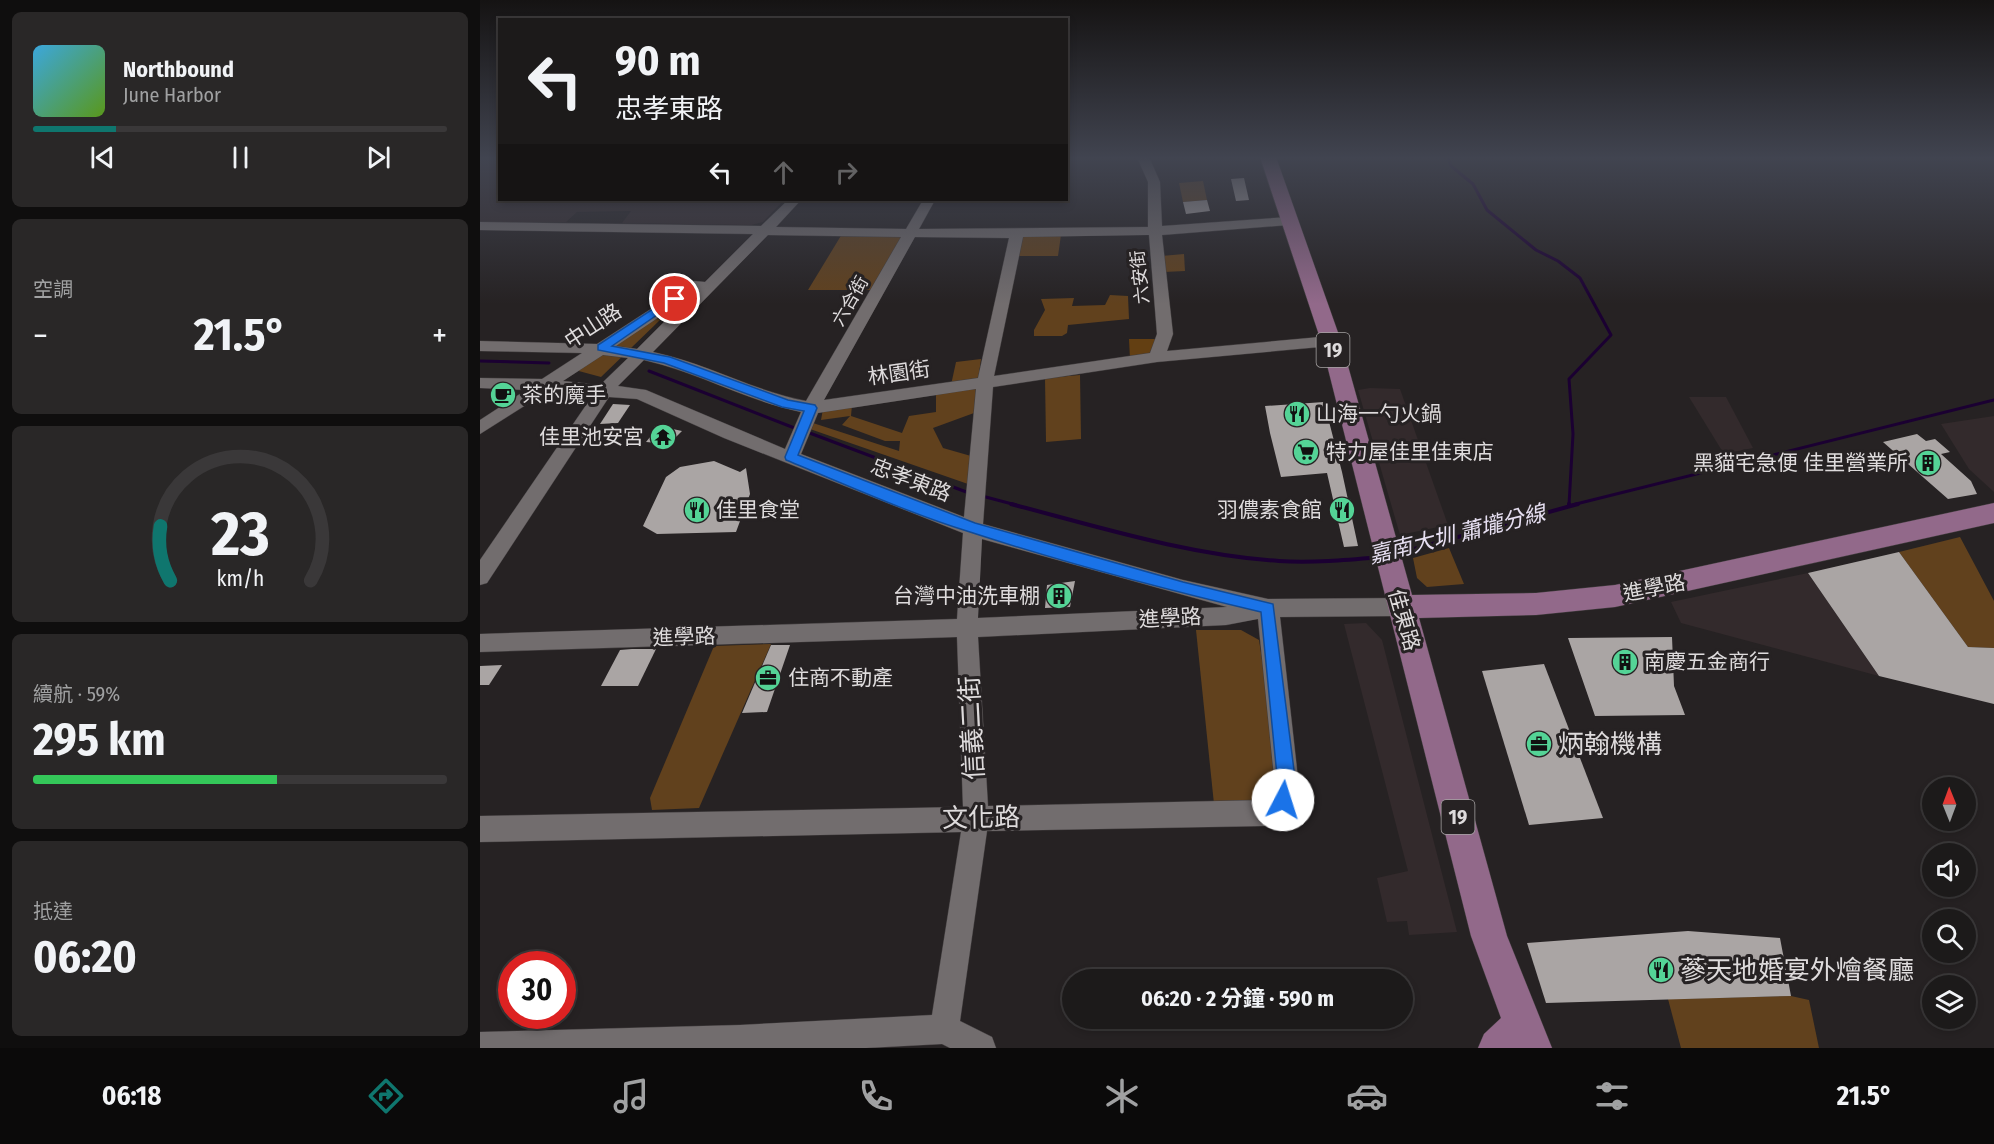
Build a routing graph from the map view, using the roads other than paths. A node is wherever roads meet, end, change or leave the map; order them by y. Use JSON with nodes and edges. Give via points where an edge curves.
{"nodes":[{"id":1,"x":789,"y":206,"type":"edge"},
{"id":2,"x":926,"y":206,"type":"edge"},
{"id":3,"x":1154,"y":206,"type":"edge"},
{"id":4,"x":1284,"y":206,"type":"edge"},
{"id":5,"x":1289,"y":221,"type":"junction"},
{"id":6,"x":480,"y":226,"type":"edge"},
{"id":7,"x":766,"y":230,"type":"junction"},
{"id":8,"x":1155,"y":231,"type":"junction"},
{"id":9,"x":912,"y":232,"type":"junction"},
{"id":10,"x":1017,"y":233,"type":"junction"},
{"id":11,"x":732,"y":263,"type":"junction"},
{"id":12,"x":1331,"y":341,"type":"junction"},
{"id":13,"x":480,"y":346,"type":"edge"},
{"id":14,"x":602,"y":347,"type":"junction"},
{"id":15,"x":640,"y":354,"type":"junction"},
{"id":16,"x":1157,"y":357,"type":"junction"},
{"id":17,"x":480,"y":383,"type":"edge"},
{"id":18,"x":986,"y":383,"type":"junction"},
{"id":19,"x":544,"y":385,"type":"junction"},
{"id":20,"x":604,"y":390,"type":"junction"},
{"id":21,"x":808,"y":415,"type":"junction"},
{"id":22,"x":480,"y":428,"type":"edge"},
{"id":23,"x":791,"y":457,"type":"junction"},
{"id":24,"x":1994,"y":513,"type":"edge"},
{"id":25,"x":972,"y":528,"type":"junction"},
{"id":26,"x":480,"y":577,"type":"edge"},
{"id":27,"x":1400,"y":607,"type":"junction"},
{"id":28,"x":1268,"y":608,"type":"junction"},
{"id":29,"x":967,"y":628,"type":"junction"},
{"id":30,"x":480,"y":644,"type":"edge"},
{"id":31,"x":976,"y":818,"type":"junction"},
{"id":32,"x":480,"y":829,"type":"edge"},
{"id":33,"x":944,"y":1029,"type":"junction"},
{"id":34,"x":1517,"y":1040,"type":"edge"},
{"id":35,"x":823,"y":1042,"type":"edge"},
{"id":36,"x":480,"y":1047,"type":"edge"},
{"id":37,"x":981,"y":1048,"type":"edge"}],
"edges":[{"from":1,"to":7,"type":"street"},
{"from":2,"to":9,"type":"street","name":"六合街"},
{"from":3,"to":8,"type":"street","name":"六安街"},
{"from":4,"to":5,"type":"main road","name":"佳東路","number":"19"},
{"from":5,"to":8,"type":"street"},
{"from":5,"to":12,"type":"main road","name":"佳東路","number":"19"},
{"from":6,"to":7,"type":"street"},
{"from":7,"to":9,"type":"street"},
{"from":7,"to":11,"type":"street"},
{"from":8,"to":10,"type":"street"},
{"from":8,"to":16,"type":"street","name":"六安街","via":[[1165,334]]},
{"from":9,"to":10,"type":"street"},
{"from":9,"to":21,"type":"street","name":"六合街"},
{"from":10,"to":18,"type":"street"},
{"from":11,"to":14,"type":"street","name":"中山路"},
{"from":11,"to":15,"type":"street"},
{"from":12,"to":16,"type":"street","name":"林園街"},
{"from":12,"to":27,"type":"main road","name":"佳東路","number":"19"},
{"from":13,"to":14,"type":"street","name":"林園街"},
{"from":14,"to":15,"type":"street","name":"林園街"},
{"from":14,"to":19,"type":"street","name":"中山路"},
{"from":15,"to":20,"type":"street"},
{"from":15,"to":21,"type":"street","name":"林園街","via":[[666,360]]},
{"from":16,"to":18,"type":"street","name":"林園街"},
{"from":17,"to":19,"type":"street","name":"忠孝東路"},
{"from":18,"to":21,"type":"street","name":"林園街"},
{"from":18,"to":25,"type":"street","name":"信義二街"},
{"from":19,"to":20,"type":"street","name":"忠孝東路"},
{"from":19,"to":22,"type":"street","name":"中山路"},
{"from":20,"to":23,"type":"street","name":"忠孝東路","via":[[640,394]]},
{"from":20,"to":26,"type":"street"},
{"from":21,"to":23,"type":"street","name":"六合街"},
{"from":23,"to":25,"type":"street","name":"忠孝東路"},
{"from":24,"to":27,"type":"main road","name":"進學路","via":[[1633,594],[1536,604]]},
{"from":25,"to":28,"type":"street","name":"忠孝東路"},
{"from":25,"to":29,"type":"street","name":"信義二街"},
{"from":27,"to":28,"type":"street","name":"進學路"},
{"from":27,"to":34,"type":"main road","name":"佳東路","number":"19"},
{"from":28,"to":29,"type":"street","name":"進學路","via":[[1226,616]]},
{"from":28,"to":31,"type":"street","name":"文化路","via":[[1287,786],[1275,809],[1264,813]]},
{"from":29,"to":30,"type":"street","name":"進學路"},
{"from":29,"to":31,"type":"street","name":"信義二街"},
{"from":31,"to":32,"type":"street","name":"文化路"},
{"from":31,"to":33,"type":"street","name":"信義二街"},
{"from":33,"to":35,"type":"street"},
{"from":33,"to":37,"type":"street"},
{"from":35,"to":36,"type":"street"}]}
